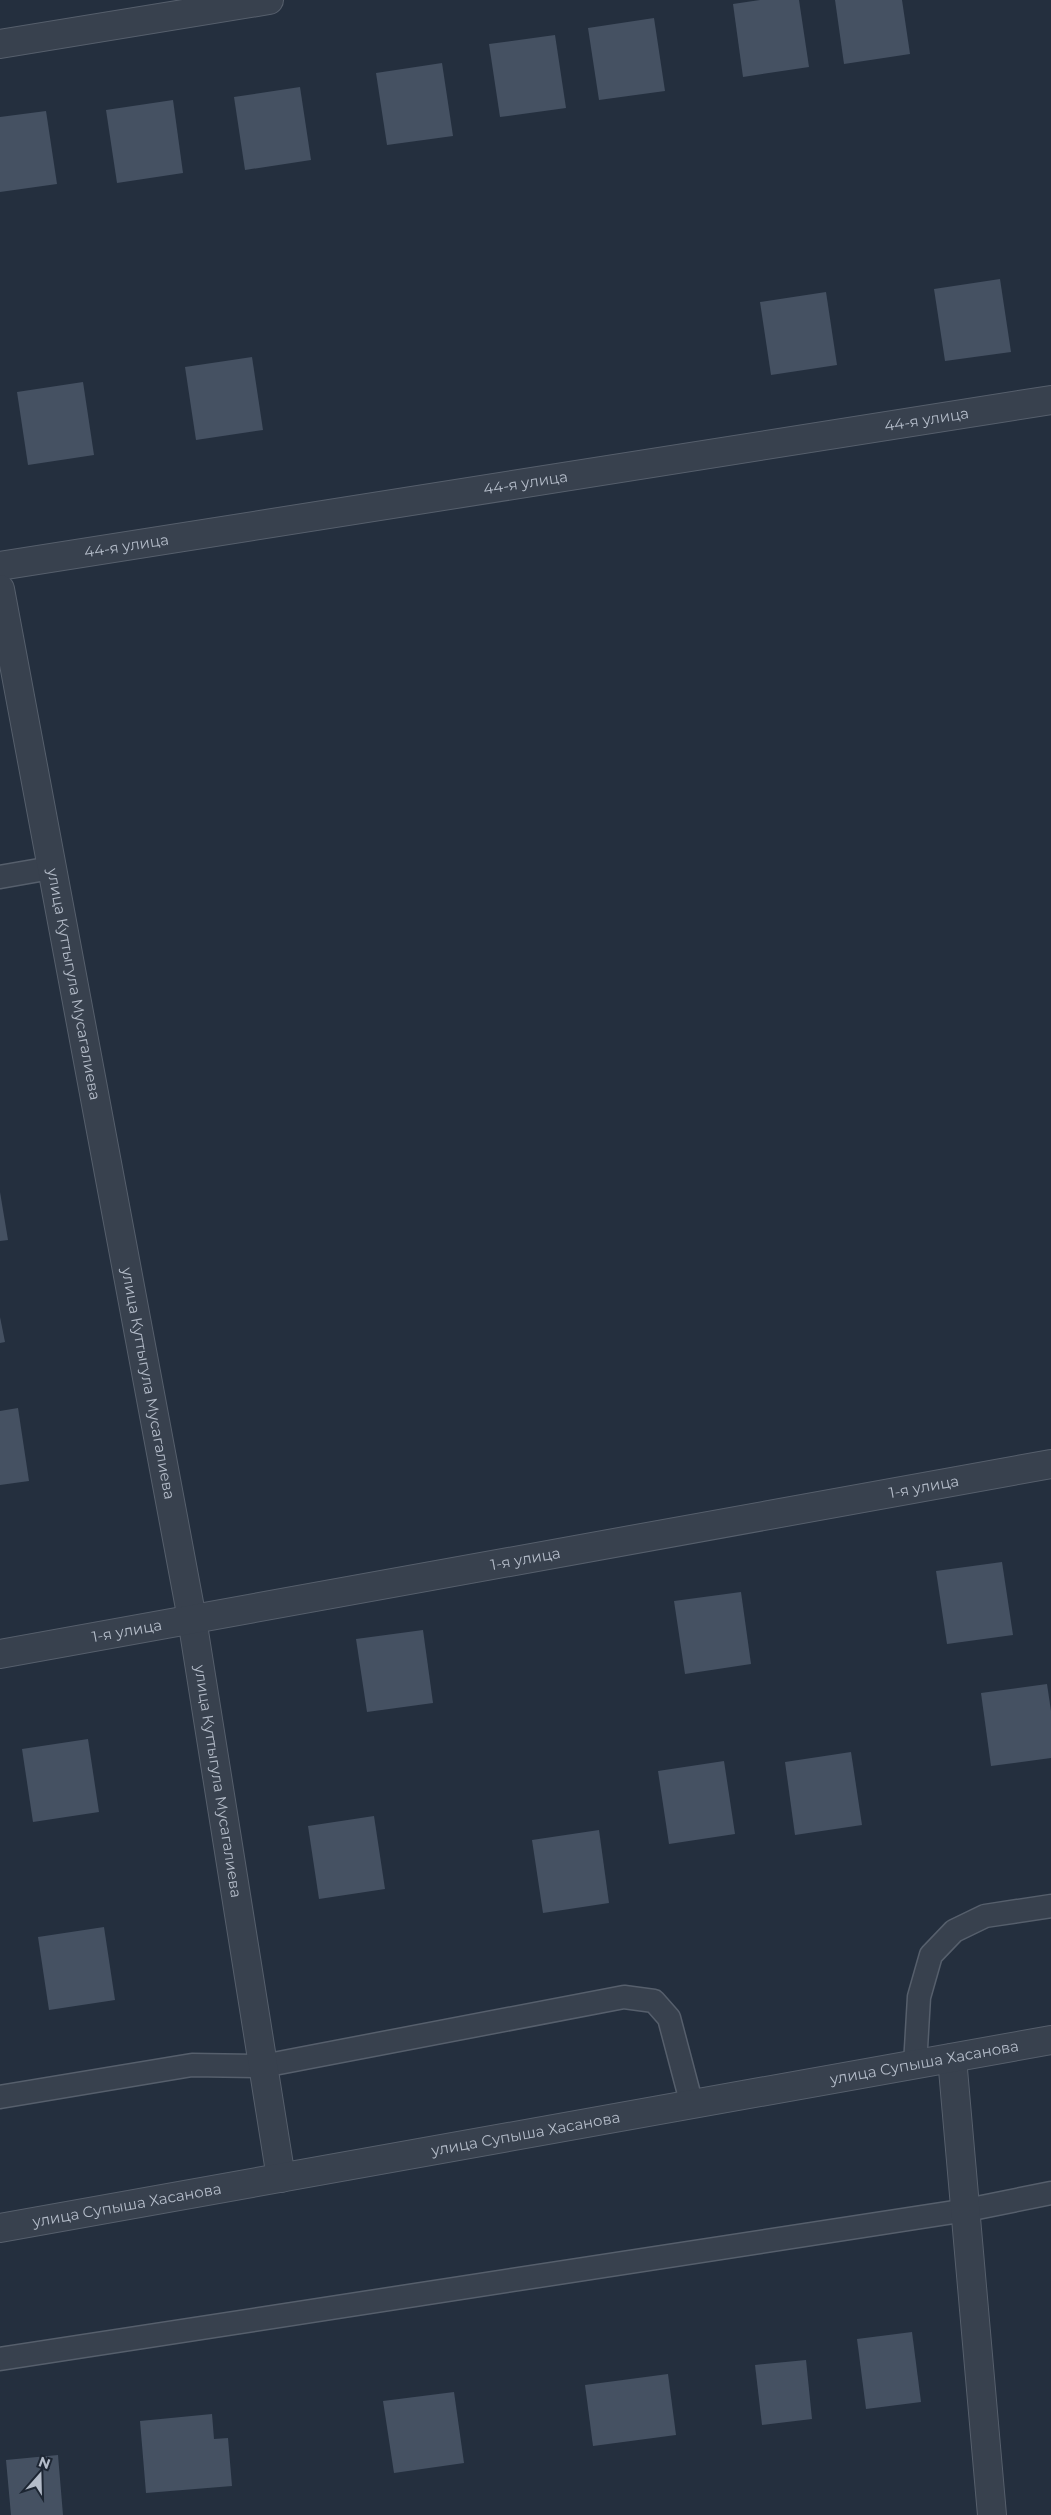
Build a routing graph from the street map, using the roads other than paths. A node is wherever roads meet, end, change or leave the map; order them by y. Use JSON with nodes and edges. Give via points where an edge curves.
{"nodes":[{"id":1,"x":269,"y":0,"type":"edge"},
{"id":2,"x":0,"y":44,"type":"edge"},
{"id":3,"x":1051,"y":400,"type":"edge"},
{"id":4,"x":0,"y":566,"type":"edge"},
{"id":5,"x":0,"y":589,"type":"edge"},
{"id":6,"x":52,"y":868,"type":"junction"},
{"id":7,"x":0,"y":877,"type":"edge"},
{"id":8,"x":1051,"y":1464,"type":"edge"},
{"id":9,"x":192,"y":1619,"type":"junction"},
{"id":10,"x":0,"y":1654,"type":"edge"},
{"id":11,"x":1051,"y":1906,"type":"edge"},
{"id":12,"x":1051,"y":2040,"type":"edge"},
{"id":13,"x":952,"y":2058,"type":"junction"},
{"id":14,"x":915,"y":2065,"type":"junction"},
{"id":15,"x":263,"y":2066,"type":"junction"},
{"id":16,"x":0,"y":2097,"type":"edge"},
{"id":17,"x":692,"y":2105,"type":"junction"},
{"id":18,"x":281,"y":2178,"type":"junction"},
{"id":19,"x":1051,"y":2193,"type":"edge"},
{"id":20,"x":967,"y":2210,"type":"junction"},
{"id":21,"x":0,"y":2228,"type":"edge"},
{"id":22,"x":0,"y":2358,"type":"edge"},
{"id":23,"x":992,"y":2515,"type":"edge"}],
"edges":[{"from":1,"to":2,"type":"street"},
{"from":3,"to":4,"type":"street","name":"44-я улица"},
{"from":5,"to":6,"type":"street","name":"улица Куттыгула Мусагалиева"},
{"from":6,"to":7,"type":"lane"},
{"from":6,"to":9,"type":"street","name":"улица Куттыгула Мусагалиева"},
{"from":8,"to":9,"type":"street","name":"1-я улица"},
{"from":9,"to":10,"type":"street","name":"1-я улица"},
{"from":9,"to":15,"type":"street","name":"улица Куттыгула Мусагалиева"},
{"from":11,"to":14,"type":"lane","via":[[985,1916],[954,1931],[932,1955],[919,1997]]},
{"from":12,"to":13,"type":"street","name":"улица Супыша Хасанова"},
{"from":13,"to":14,"type":"street","name":"улица Супыша Хасанова"},
{"from":13,"to":20,"type":"street"},
{"from":14,"to":17,"type":"street","name":"улица Супыша Хасанова"},
{"from":15,"to":16,"type":"lane","via":[[192,2065]]},
{"from":15,"to":17,"type":"lane","via":[[624,1997],[654,2001],[669,2018]]},
{"from":15,"to":18,"type":"street","name":"улица Куттыгула Мусагалиева"},
{"from":17,"to":18,"type":"street","name":"улица Супыша Хасанова"},
{"from":18,"to":21,"type":"street","name":"улица Супыша Хасанова"},
{"from":19,"to":20,"type":"lane"},
{"from":20,"to":22,"type":"lane"},
{"from":20,"to":23,"type":"street"}]}
